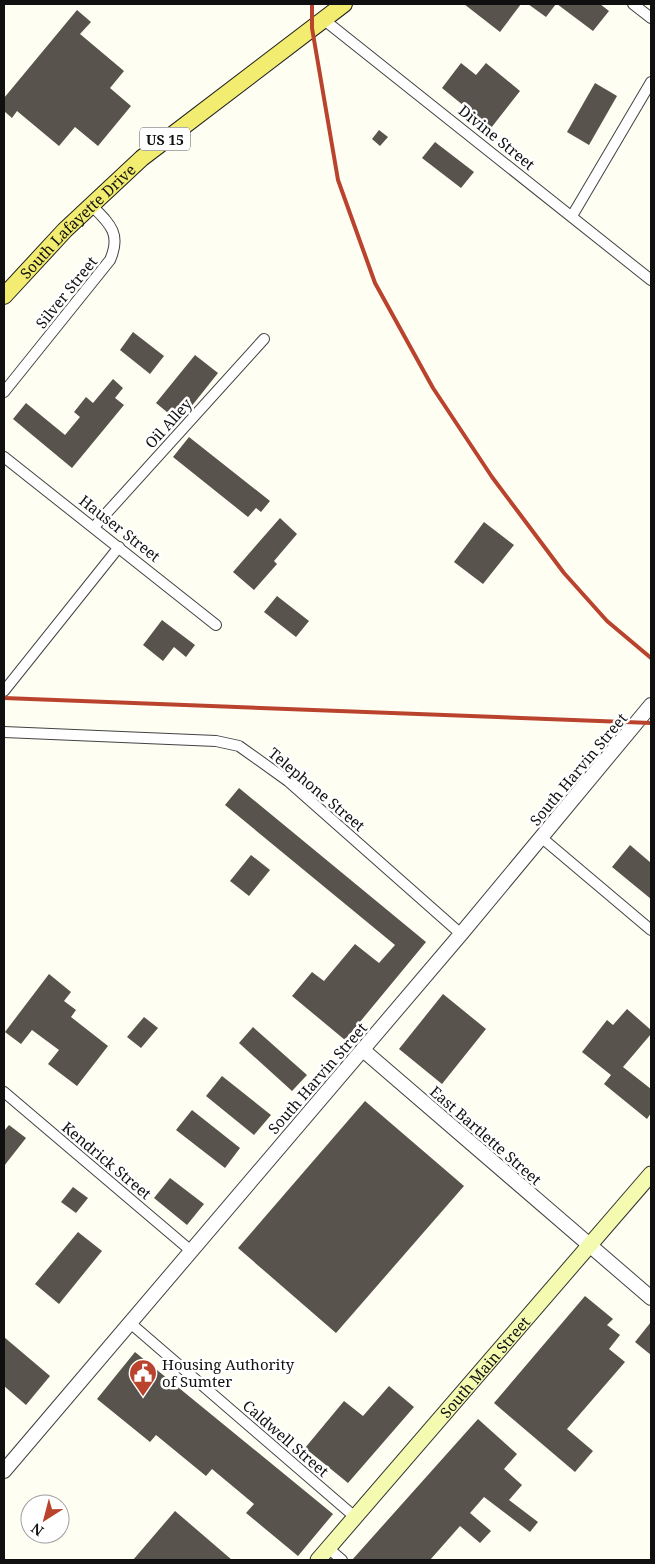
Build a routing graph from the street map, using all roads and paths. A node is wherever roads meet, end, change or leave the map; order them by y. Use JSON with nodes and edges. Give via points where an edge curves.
{"nodes":[{"id":1,"x":344,"y":4,"type":"edge"},
{"id":2,"x":633,"y":4,"type":"edge"},
{"id":3,"x":651,"y":18,"type":"edge"},
{"id":4,"x":323,"y":19,"type":"junction"},
{"id":5,"x":651,"y":82,"type":"edge"},
{"id":6,"x":91,"y":205,"type":"junction"},
{"id":7,"x":572,"y":216,"type":"junction"},
{"id":8,"x":651,"y":280,"type":"edge"},
{"id":9,"x":4,"y":296,"type":"edge"},
{"id":10,"x":264,"y":339,"type":"dead end"},
{"id":11,"x":4,"y":392,"type":"edge"},
{"id":12,"x":4,"y":457,"type":"edge"},
{"id":13,"x":94,"y":526,"type":"junction"},
{"id":14,"x":119,"y":547,"type":"junction"},
{"id":15,"x":216,"y":625,"type":"dead end"},
{"id":16,"x":4,"y":691,"type":"edge"},
{"id":17,"x":651,"y":704,"type":"edge"},
{"id":18,"x":4,"y":732,"type":"edge"},
{"id":19,"x":542,"y":838,"type":"junction"},
{"id":20,"x":651,"y":930,"type":"edge"},
{"id":21,"x":461,"y":934,"type":"junction"},
{"id":22,"x":363,"y":1050,"type":"junction"},
{"id":23,"x":4,"y":1092,"type":"edge"},
{"id":24,"x":651,"y":1174,"type":"edge"},
{"id":25,"x":589,"y":1245,"type":"junction"},
{"id":26,"x":190,"y":1250,"type":"junction"},
{"id":27,"x":651,"y":1298,"type":"edge"},
{"id":28,"x":129,"y":1322,"type":"junction"},
{"id":29,"x":4,"y":1471,"type":"edge"},
{"id":30,"x":355,"y":1517,"type":"junction"},
{"id":31,"x":328,"y":1548,"type":"junction"},
{"id":32,"x":318,"y":1560,"type":"edge"},
{"id":33,"x":342,"y":1560,"type":"edge"}],
"edges":[{"from":1,"to":4,"type":"main road","name":"South Lafayette Drive","number":"US 15"},
{"from":2,"to":3,"type":"street"},
{"from":4,"to":6,"type":"main road","name":"South Lafayette Drive","number":"US 15","via":[[178,129]]},
{"from":4,"to":7,"type":"street","name":"Divine Street"},
{"from":5,"to":7,"type":"street"},
{"from":6,"to":9,"type":"main road","name":"South Lafayette Drive","number":"US 15"},
{"from":6,"to":11,"type":"street","name":"Silver Street","via":[[110,224],[114,233],[114,251],[110,260]]},
{"from":7,"to":8,"type":"street","name":"Divine Street"},
{"from":10,"to":13,"type":"street","name":"Oil Alley"},
{"from":12,"to":13,"type":"street","name":"Hauser Street"},
{"from":13,"to":14,"type":"street","name":"Hauser Street"},
{"from":14,"to":15,"type":"street","name":"Hauser Street"},
{"from":14,"to":16,"type":"street"},
{"from":17,"to":19,"type":"street","name":"South Harvin Street"},
{"from":18,"to":21,"type":"street","name":"Telephone Street","via":[[216,741],[239,746],[288,781]]},
{"from":19,"to":20,"type":"street"},
{"from":19,"to":21,"type":"street","name":"South Harvin Street"},
{"from":21,"to":22,"type":"street","name":"South Harvin Street"},
{"from":22,"to":25,"type":"street","name":"East Bartlette Street"},
{"from":22,"to":26,"type":"street","name":"South Harvin Street"},
{"from":23,"to":26,"type":"street","name":"Kendrick Street"},
{"from":24,"to":25,"type":"main road","name":"South Main Street"},
{"from":25,"to":27,"type":"street","name":"East Bartlette Street"},
{"from":25,"to":30,"type":"main road","name":"South Main Street"},
{"from":26,"to":28,"type":"street","name":"South Harvin Street"},
{"from":28,"to":29,"type":"street","name":"South Harvin Street"},
{"from":28,"to":30,"type":"street","name":"Caldwell Street"},
{"from":30,"to":31,"type":"main road","name":"South Main Street"},
{"from":31,"to":32,"type":"main road","name":"South Main Street"},
{"from":31,"to":33,"type":"street"}]}
